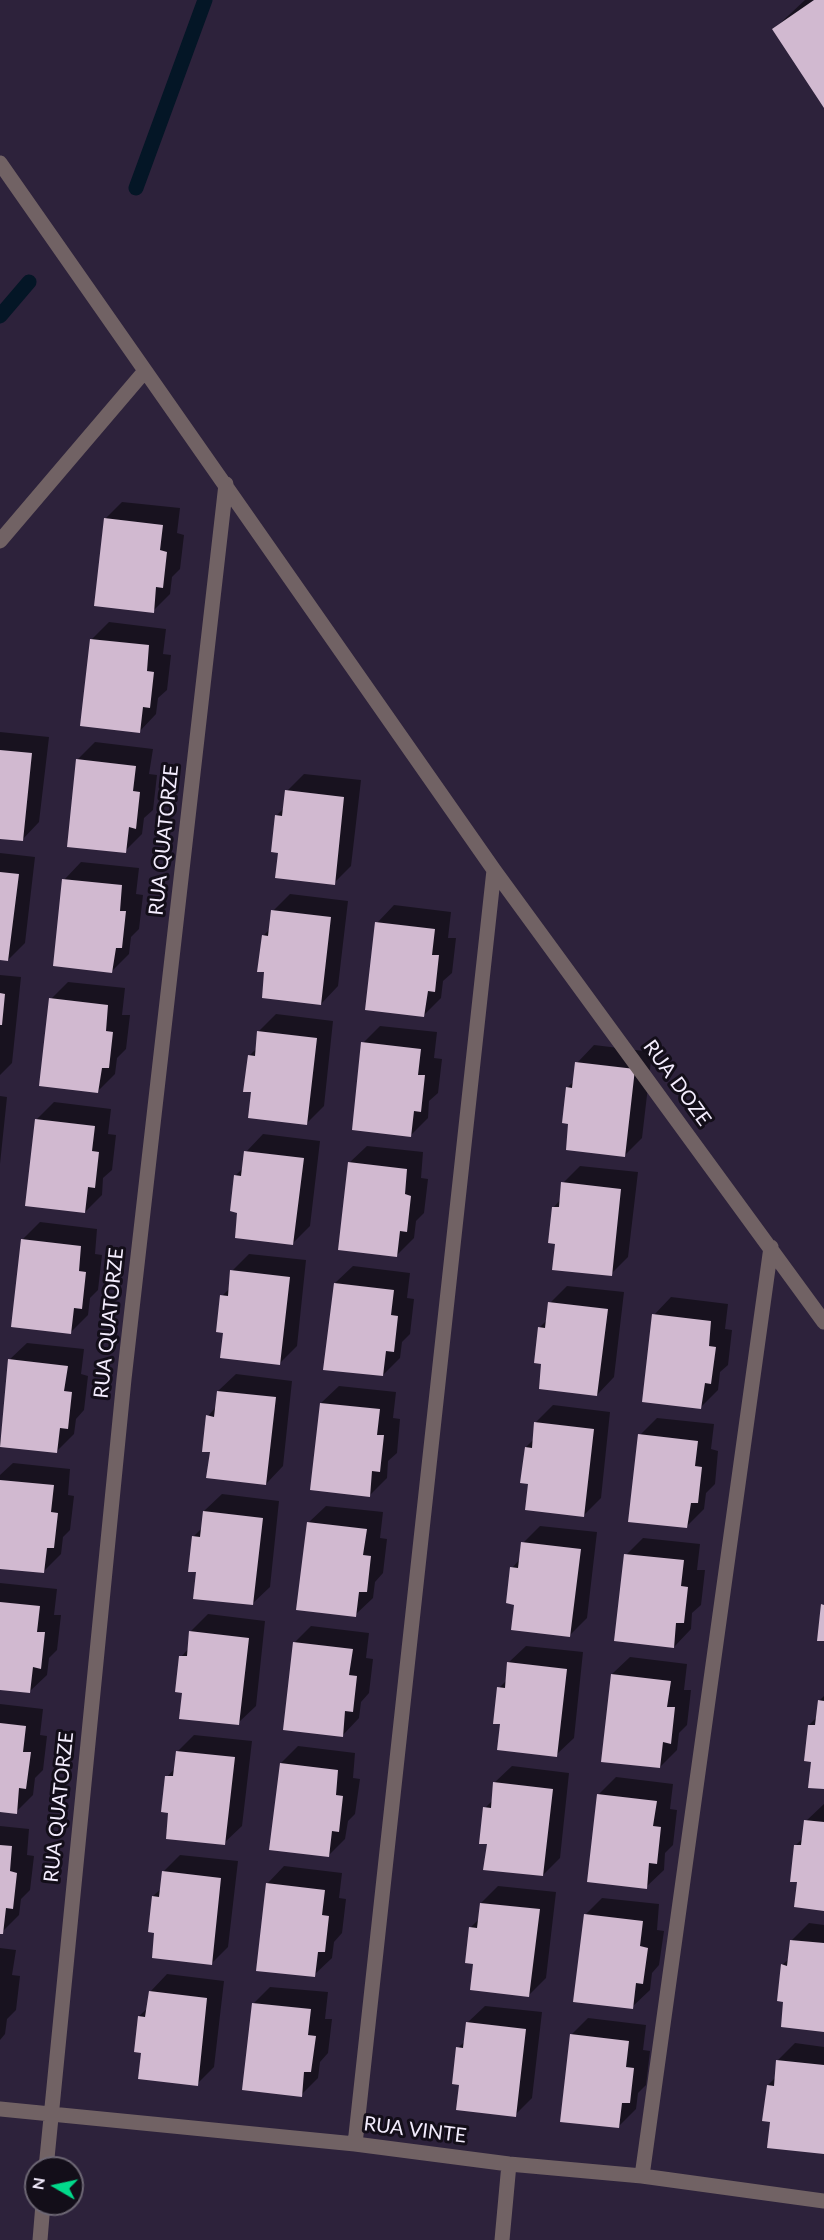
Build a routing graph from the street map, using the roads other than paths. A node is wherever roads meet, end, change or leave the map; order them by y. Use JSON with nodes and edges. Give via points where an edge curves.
{"nodes":[{"id":1,"x":0,"y":163,"type":"edge"},
{"id":2,"x":144,"y":372,"type":"junction"},
{"id":3,"x":226,"y":484,"type":"junction"},
{"id":4,"x":0,"y":541,"type":"edge"},
{"id":5,"x":494,"y":870,"type":"junction"},
{"id":6,"x":771,"y":1247,"type":"junction"},
{"id":7,"x":824,"y":1322,"type":"edge"},
{"id":8,"x":0,"y":2109,"type":"edge"},
{"id":9,"x":51,"y":2114,"type":"junction"},
{"id":10,"x":355,"y":2144,"type":"junction"},
{"id":11,"x":47,"y":2156,"type":"edge"},
{"id":12,"x":509,"y":2164,"type":"junction"},
{"id":13,"x":642,"y":2176,"type":"junction"},
{"id":14,"x":824,"y":2200,"type":"edge"},
{"id":15,"x":42,"y":2216,"type":"edge"},
{"id":16,"x":40,"y":2240,"type":"edge"},
{"id":17,"x":502,"y":2240,"type":"edge"}],
"edges":[{"from":1,"to":2,"type":"street","name":"RUA DOZE"},
{"from":2,"to":3,"type":"street","name":"RUA DOZE"},
{"from":2,"to":4,"type":"street"},
{"from":3,"to":5,"type":"street","name":"RUA DOZE"},
{"from":3,"to":9,"type":"street","name":"RUA QUATORZE","via":[[121,1403]]},
{"from":5,"to":6,"type":"street","name":"RUA DOZE"},
{"from":5,"to":10,"type":"street"},
{"from":6,"to":7,"type":"street","name":"RUA DOZE"},
{"from":6,"to":13,"type":"street"},
{"from":8,"to":9,"type":"street","name":"RUA VINTE"},
{"from":9,"to":10,"type":"street","name":"RUA VINTE"},
{"from":9,"to":11,"type":"street","name":"RUA QUATORZE"},
{"from":10,"to":12,"type":"street","name":"RUA VINTE"},
{"from":12,"to":13,"type":"street","name":"RUA VINTE"},
{"from":12,"to":17,"type":"street"},
{"from":13,"to":14,"type":"street","name":"RUA VINTE"},
{"from":15,"to":16,"type":"street"}]}
